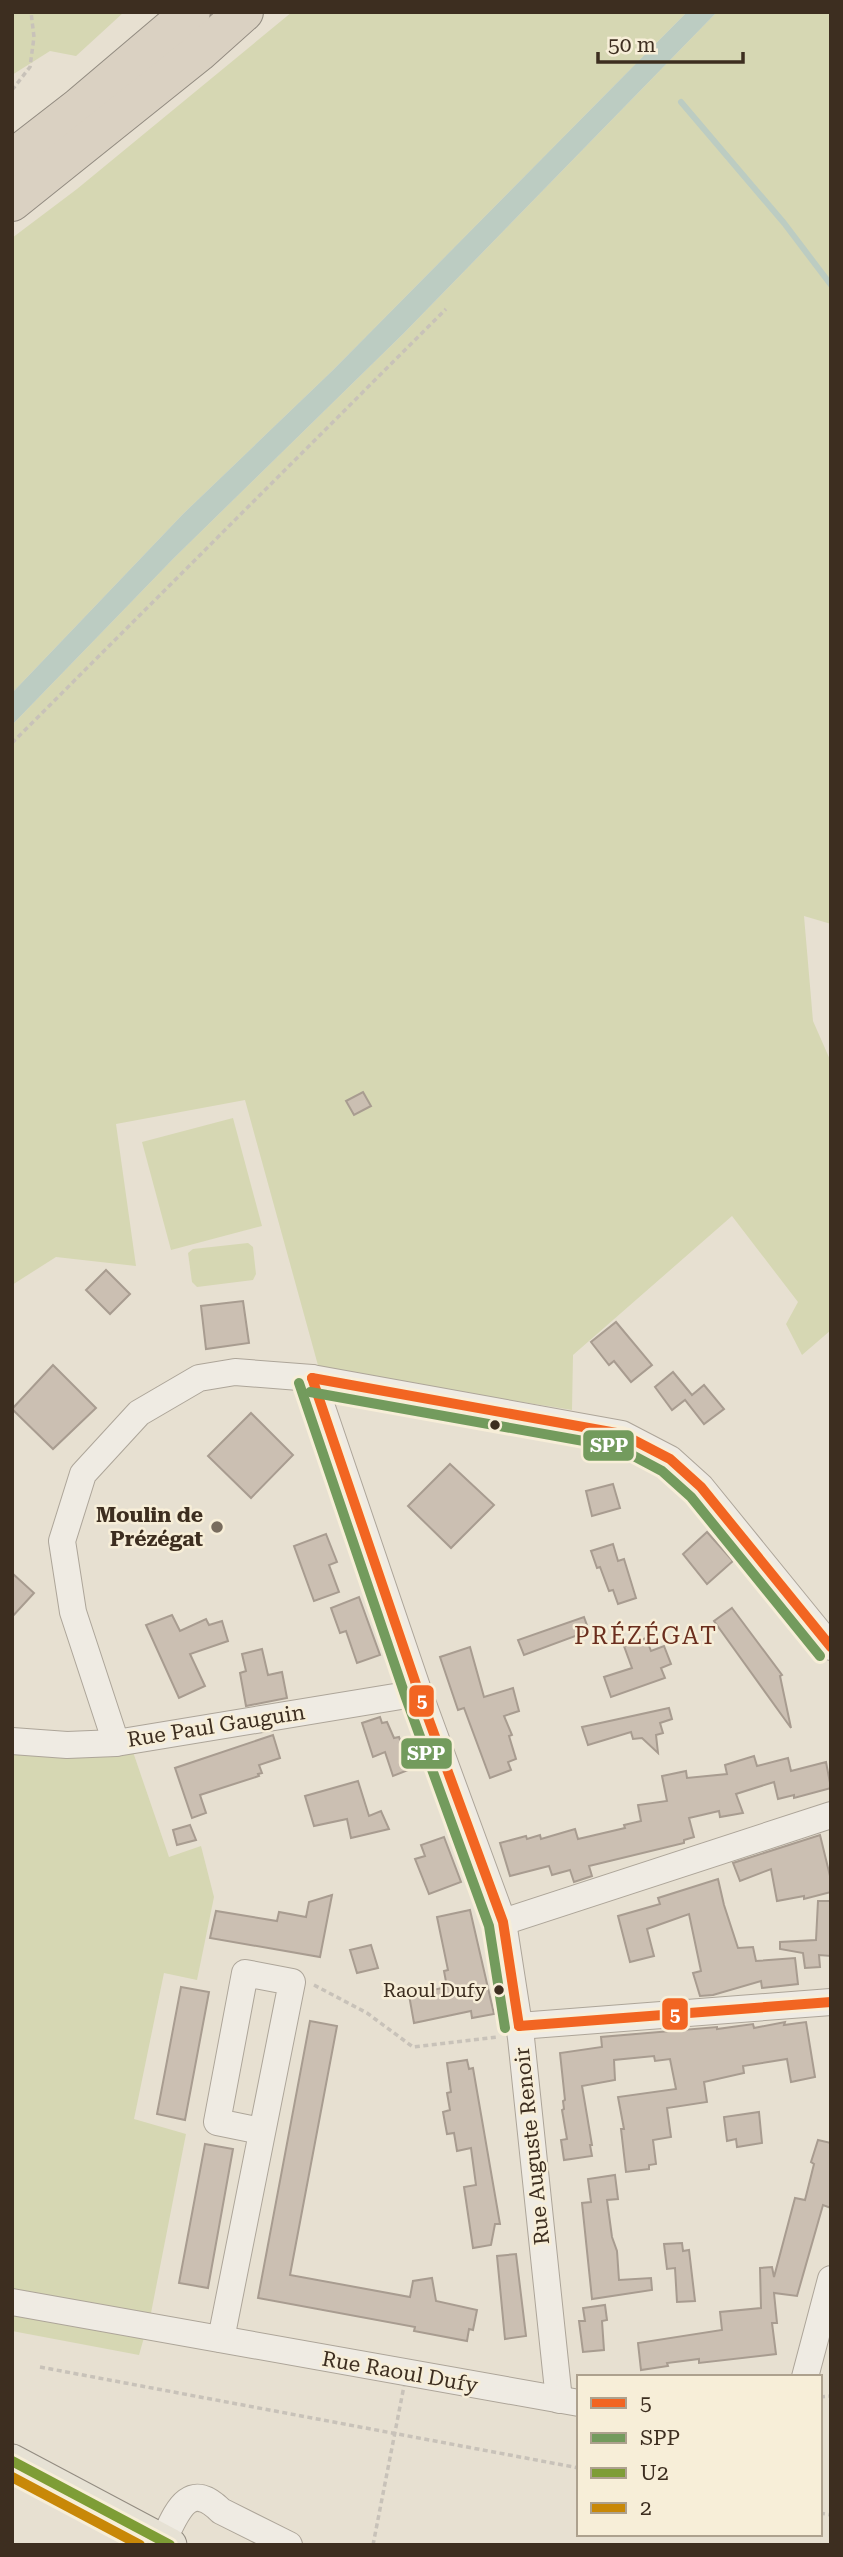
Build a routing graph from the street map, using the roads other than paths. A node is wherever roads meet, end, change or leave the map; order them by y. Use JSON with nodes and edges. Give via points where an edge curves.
{"nodes":[{"id":1,"x":191,"y":12,"type":"edge"},
{"id":2,"x":243,"y":12,"type":"edge"},
{"id":3,"x":12,"y":159,"type":"edge"},
{"id":4,"x":12,"y":202,"type":"edge"},
{"id":5,"x":312,"y":1378,"type":"junction"},
{"id":6,"x":831,"y":1647,"type":"edge"},
{"id":7,"x":419,"y":1693,"type":"junction"},
{"id":8,"x":12,"y":1741,"type":"edge"},
{"id":9,"x":116,"y":1743,"type":"junction"},
{"id":10,"x":831,"y":1815,"type":"edge"},
{"id":11,"x":503,"y":1922,"type":"junction"},
{"id":12,"x":831,"y":2002,"type":"edge"},
{"id":13,"x":520,"y":2032,"type":"junction"},
{"id":14,"x":261,"y":2132,"type":"junction"},
{"id":15,"x":830,"y":2288,"type":"edge"},
{"id":16,"x":12,"y":2302,"type":"edge"},
{"id":17,"x":221,"y":2339,"type":"junction"},
{"id":18,"x":806,"y":2375,"type":"edge"},
{"id":19,"x":569,"y":2402,"type":"edge"},
{"id":20,"x":12,"y":2461,"type":"edge"},
{"id":21,"x":167,"y":2543,"type":"edge"},
{"id":22,"x":289,"y":2545,"type":"edge"}],
"edges":[{"from":1,"to":3,"type":"highway"},
{"from":2,"to":4,"type":"highway"},
{"from":5,"to":6,"type":"street","via":[[622,1434],[670,1459],[701,1487]]},
{"from":5,"to":7,"type":"street","name":"Rue Auguste Renoir"},
{"from":5,"to":9,"type":"street","via":[[235,1372],[199,1378],[139,1413],[83,1474],[62,1541],[73,1612]]},
{"from":7,"to":9,"type":"street","name":"Rue Paul Gauguin"},
{"from":7,"to":11,"type":"street","name":"Rue Auguste Renoir"},
{"from":8,"to":9,"type":"street","name":"Rue Paul Gauguin"},
{"from":10,"to":11,"type":"street"},
{"from":11,"to":13,"type":"street","name":"Rue Auguste Renoir"},
{"from":12,"to":13,"type":"street"},
{"from":13,"to":19,"type":"street","name":"Rue Auguste Renoir"},
{"from":14,"to":14,"type":"street","via":[[292,1982],[245,1973],[217,2122]]},
{"from":14,"to":17,"type":"street"},
{"from":15,"to":18,"type":"street"},
{"from":16,"to":17,"type":"street","name":"Rue Raoul Dufy"},
{"from":17,"to":19,"type":"street","name":"Rue Raoul Dufy"},
{"from":20,"to":21,"type":"main road"},
{"from":21,"to":22,"type":"street","via":[[180,2506],[196,2497]]}]}
